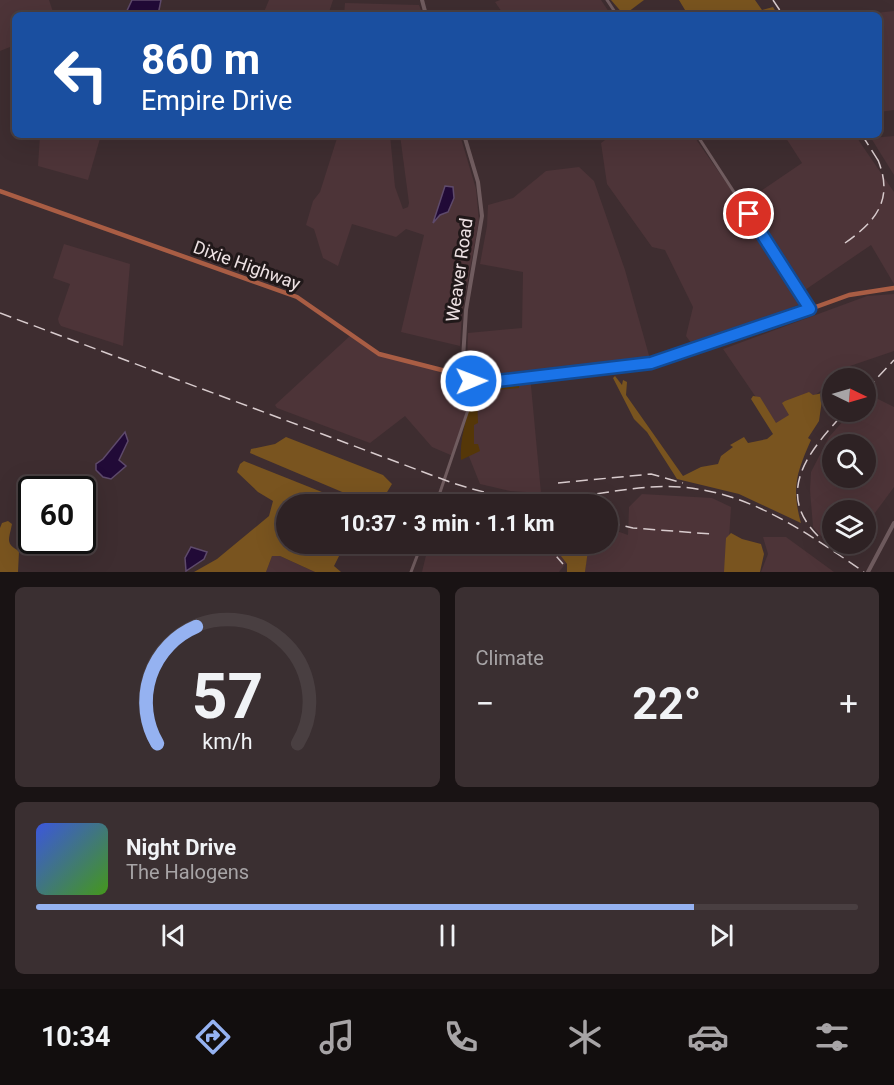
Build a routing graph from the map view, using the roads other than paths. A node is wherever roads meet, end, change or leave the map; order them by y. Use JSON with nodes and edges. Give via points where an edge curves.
{"nodes":[{"id":1,"x":465,"y":138,"type":"edge"},
{"id":2,"x":699,"y":138,"type":"edge"},
{"id":3,"x":0,"y":191,"type":"edge"},
{"id":4,"x":894,"y":288,"type":"edge"},
{"id":5,"x":810,"y":309,"type":"junction"},
{"id":6,"x":462,"y":363,"type":"junction"},
{"id":7,"x":452,"y":374,"type":"junction"},
{"id":8,"x":462,"y":376,"type":"junction"},
{"id":9,"x":474,"y":379,"type":"junction"},
{"id":10,"x":467,"y":390,"type":"junction"},
{"id":11,"x":439,"y":494,"type":"edge"},
{"id":12,"x":894,"y":522,"type":"edge"},
{"id":13,"x":418,"y":554,"type":"edge"},
{"id":14,"x":411,"y":572,"type":"edge"},
{"id":15,"x":868,"y":572,"type":"edge"}],
"edges":[{"from":1,"to":6,"type":"main road","name":"Weaver Road","via":[[478,182],[482,216]]},
{"from":2,"to":5,"type":"street"},
{"from":3,"to":7,"type":"main road","name":"Dixie Highway","via":[[297,297],[379,354]]},
{"from":4,"to":5,"type":"main road","name":"Dixie Highway","via":[[849,295]]},
{"from":5,"to":9,"type":"main road","name":"Dixie Highway","via":[[651,363],[497,381]]},
{"from":6,"to":7,"type":"main road"},
{"from":6,"to":8,"type":"main road","name":"Weaver Road"},
{"from":7,"to":8,"type":"main road","name":"Dixie Highway"},
{"from":8,"to":9,"type":"main road","name":"Dixie Highway"},
{"from":8,"to":10,"type":"street"},
{"from":9,"to":10,"type":"main road"},
{"from":10,"to":11,"type":"street","via":[[468,410]]},
{"from":12,"to":15,"type":"main road"},
{"from":13,"to":14,"type":"street"}]}
